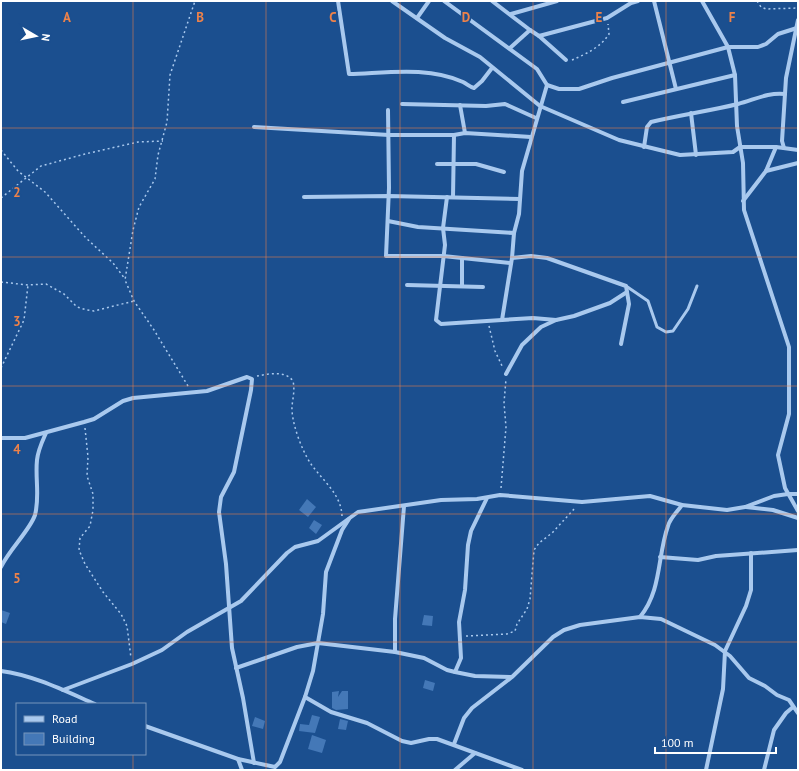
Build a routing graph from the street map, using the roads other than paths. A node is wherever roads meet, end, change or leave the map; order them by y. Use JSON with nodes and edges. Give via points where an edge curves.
{"nodes":[{"id":1,"x":338,"y":1,"type":"edge"},
{"id":2,"x":392,"y":1,"type":"edge"},
{"id":3,"x":428,"y":1,"type":"edge"},
{"id":4,"x":444,"y":1,"type":"edge"},
{"id":5,"x":492,"y":1,"type":"edge"},
{"id":6,"x":557,"y":1,"type":"edge"},
{"id":7,"x":638,"y":1,"type":"edge"},
{"id":8,"x":654,"y":1,"type":"edge"},
{"id":9,"x":702,"y":1,"type":"edge"},
{"id":10,"x":630,"y":2,"type":"edge"},
{"id":11,"x":511,"y":14,"type":"junction"},
{"id":12,"x":417,"y":18,"type":"junction"},
{"id":13,"x":798,"y":20,"type":"edge"},
{"id":14,"x":797,"y":28,"type":"junction"},
{"id":15,"x":530,"y":30,"type":"junction"},
{"id":16,"x":539,"y":36,"type":"junction"},
{"id":17,"x":728,"y":47,"type":"junction"},
{"id":18,"x":510,"y":48,"type":"junction"},
{"id":19,"x":566,"y":60,"type":"road end"},
{"id":20,"x":670,"y":61,"type":"junction"},
{"id":21,"x":492,"y":68,"type":"junction"},
{"id":22,"x":735,"y":75,"type":"junction"},
{"id":23,"x":547,"y":85,"type":"junction"},
{"id":24,"x":676,"y":89,"type":"junction"},
{"id":25,"x":785,"y":94,"type":"junction"},
{"id":26,"x":623,"y":102,"type":"dead end"},
{"id":27,"x":402,"y":104,"type":"dead end"},
{"id":28,"x":736,"y":104,"type":"junction"},
{"id":29,"x":460,"y":105,"type":"junction"},
{"id":30,"x":540,"y":106,"type":"junction"},
{"id":31,"x":388,"y":110,"type":"dead end"},
{"id":32,"x":691,"y":113,"type":"junction"},
{"id":33,"x":536,"y":118,"type":"junction"},
{"id":34,"x":254,"y":127,"type":"dead end"},
{"id":35,"x":465,"y":133,"type":"junction"},
{"id":36,"x":389,"y":135,"type":"junction"},
{"id":37,"x":454,"y":135,"type":"junction"},
{"id":38,"x":531,"y":136,"type":"junction"},
{"id":39,"x":644,"y":147,"type":"junction"},
{"id":40,"x":740,"y":147,"type":"junction"},
{"id":41,"x":776,"y":147,"type":"junction"},
{"id":42,"x":784,"y":148,"type":"junction"},
{"id":43,"x":798,"y":150,"type":"edge"},
{"id":44,"x":696,"y":155,"type":"junction"},
{"id":45,"x":798,"y":163,"type":"edge"},
{"id":46,"x":437,"y":164,"type":"dead end"},
{"id":47,"x":454,"y":164,"type":"junction"},
{"id":48,"x":766,"y":171,"type":"junction"},
{"id":49,"x":504,"y":172,"type":"dead end"},
{"id":50,"x":389,"y":196,"type":"junction"},
{"id":51,"x":304,"y":197,"type":"dead end"},
{"id":52,"x":447,"y":197,"type":"junction"},
{"id":53,"x":453,"y":197,"type":"junction"},
{"id":54,"x":520,"y":199,"type":"junction"},
{"id":55,"x":743,"y":201,"type":"junction"},
{"id":56,"x":388,"y":221,"type":"junction"},
{"id":57,"x":443,"y":228,"type":"junction"},
{"id":58,"x":514,"y":233,"type":"junction"},
{"id":59,"x":443,"y":256,"type":"junction"},
{"id":60,"x":462,"y":258,"type":"junction"},
{"id":61,"x":512,"y":258,"type":"junction"},
{"id":62,"x":511,"y":264,"type":"junction"},
{"id":63,"x":407,"y":285,"type":"dead end"},
{"id":64,"x":439,"y":286,"type":"junction"},
{"id":65,"x":462,"y":286,"type":"junction"},
{"id":66,"x":626,"y":286,"type":"junction"},
{"id":67,"x":697,"y":286,"type":"dead end"},
{"id":68,"x":482,"y":287,"type":"dead end"},
{"id":69,"x":627,"y":292,"type":"junction"},
{"id":70,"x":502,"y":320,"type":"junction"},
{"id":71,"x":556,"y":320,"type":"junction"},
{"id":72,"x":621,"y":344,"type":"dead end"},
{"id":73,"x":506,"y":374,"type":"road end"},
{"id":74,"x":46,"y":433,"type":"junction"},
{"id":75,"x":1,"y":438,"type":"edge"},
{"id":76,"x":788,"y":494,"type":"junction"},
{"id":77,"x":798,"y":494,"type":"edge"},
{"id":78,"x":487,"y":498,"type":"junction"},
{"id":79,"x":682,"y":505,"type":"junction"},
{"id":80,"x":404,"y":506,"type":"junction"},
{"id":81,"x":746,"y":507,"type":"junction"},
{"id":82,"x":798,"y":511,"type":"edge"},
{"id":83,"x":351,"y":516,"type":"junction"},
{"id":84,"x":798,"y":518,"type":"edge"},
{"id":85,"x":798,"y":550,"type":"edge"},
{"id":86,"x":751,"y":553,"type":"junction"},
{"id":87,"x":660,"y":557,"type":"junction"},
{"id":88,"x":1,"y":567,"type":"edge"},
{"id":89,"x":228,"y":609,"type":"junction"},
{"id":90,"x":640,"y":618,"type":"junction"},
{"id":91,"x":318,"y":644,"type":"junction"},
{"id":92,"x":725,"y":651,"type":"junction"},
{"id":93,"x":395,"y":652,"type":"junction"},
{"id":94,"x":236,"y":668,"type":"junction"},
{"id":95,"x":1,"y":671,"type":"edge"},
{"id":96,"x":455,"y":672,"type":"junction"},
{"id":97,"x":512,"y":677,"type":"junction"},
{"id":98,"x":63,"y":690,"type":"junction"},
{"id":99,"x":305,"y":697,"type":"junction"},
{"id":100,"x":93,"y":703,"type":"edge"},
{"id":101,"x":793,"y":707,"type":"junction"},
{"id":102,"x":798,"y":712,"type":"edge"},
{"id":103,"x":146,"y":726,"type":"edge"},
{"id":104,"x":454,"y":744,"type":"junction"},
{"id":105,"x":475,"y":753,"type":"junction"},
{"id":106,"x":238,"y":759,"type":"junction"},
{"id":107,"x":254,"y":763,"type":"junction"},
{"id":108,"x":242,"y":770,"type":"edge"},
{"id":109,"x":455,"y":770,"type":"edge"},
{"id":110,"x":522,"y":770,"type":"edge"},
{"id":111,"x":706,"y":770,"type":"edge"},
{"id":112,"x":764,"y":770,"type":"edge"}],
"edges":[{"from":1,"to":21,"type":"street","via":[[349,74],[438,74],[474,88]]},
{"from":2,"to":12,"type":"street"},
{"from":3,"to":12,"type":"street"},
{"from":4,"to":18,"type":"street"},
{"from":5,"to":11,"type":"street"},
{"from":6,"to":11,"type":"street"},
{"from":7,"to":10,"type":"street"},
{"from":8,"to":20,"type":"street"},
{"from":9,"to":17,"type":"street"},
{"from":10,"to":16,"type":"street","via":[[607,18]]},
{"from":11,"to":15,"type":"street"},
{"from":12,"to":21,"type":"street","via":[[445,38],[480,57]]},
{"from":13,"to":14,"type":"street"},
{"from":14,"to":17,"type":"street","via":[[778,34],[758,47]]},
{"from":14,"to":25,"type":"street"},
{"from":15,"to":16,"type":"street"},
{"from":15,"to":18,"type":"street"},
{"from":16,"to":19,"type":"street"},
{"from":17,"to":20,"type":"street"},
{"from":17,"to":22,"type":"street"},
{"from":18,"to":23,"type":"street","via":[[537,69]]},
{"from":20,"to":23,"type":"street","via":[[579,89],[567,90]]},
{"from":20,"to":24,"type":"street"},
{"from":21,"to":30,"type":"street"},
{"from":22,"to":24,"type":"street"},
{"from":22,"to":28,"type":"street"},
{"from":23,"to":30,"type":"street"},
{"from":24,"to":26,"type":"street"},
{"from":25,"to":28,"type":"street","via":[[766,94]]},
{"from":25,"to":42,"type":"street","via":[[782,141]]},
{"from":27,"to":29,"type":"street"},
{"from":28,"to":32,"type":"street"},
{"from":28,"to":40,"type":"street"},
{"from":29,"to":33,"type":"street","via":[[505,104]]},
{"from":29,"to":35,"type":"street"},
{"from":30,"to":33,"type":"street"},
{"from":30,"to":39,"type":"street","via":[[619,140]]},
{"from":31,"to":36,"type":"street"},
{"from":32,"to":39,"type":"street","via":[[651,122],[647,127]]},
{"from":32,"to":44,"type":"street"},
{"from":33,"to":38,"type":"street"},
{"from":34,"to":36,"type":"street"},
{"from":35,"to":37,"type":"street"},
{"from":35,"to":38,"type":"street"},
{"from":36,"to":37,"type":"street"},
{"from":36,"to":50,"type":"street"},
{"from":37,"to":47,"type":"street"},
{"from":38,"to":54,"type":"street","via":[[522,171]]},
{"from":39,"to":44,"type":"street","via":[[680,155]]},
{"from":40,"to":41,"type":"street"},
{"from":40,"to":44,"type":"street","via":[[732,152]]},
{"from":40,"to":55,"type":"street"},
{"from":41,"to":42,"type":"street"},
{"from":41,"to":48,"type":"street"},
{"from":42,"to":43,"type":"street"},
{"from":45,"to":48,"type":"street"},
{"from":46,"to":47,"type":"street"},
{"from":47,"to":49,"type":"street","via":[[476,164]]},
{"from":47,"to":53,"type":"street"},
{"from":48,"to":55,"type":"street"},
{"from":50,"to":51,"type":"street"},
{"from":50,"to":52,"type":"street"},
{"from":50,"to":56,"type":"street"},
{"from":52,"to":53,"type":"street"},
{"from":52,"to":57,"type":"street"},
{"from":53,"to":54,"type":"street"},
{"from":54,"to":58,"type":"street"},
{"from":55,"to":76,"type":"street","via":[[761,265],[789,346],[789,414],[778,455],[781,475]]},
{"from":56,"to":57,"type":"street","via":[[418,227]]},
{"from":56,"to":59,"type":"street","via":[[386,256]]},
{"from":57,"to":58,"type":"street"},
{"from":57,"to":59,"type":"street"},
{"from":58,"to":61,"type":"street"},
{"from":59,"to":60,"type":"street"},
{"from":59,"to":64,"type":"street"},
{"from":60,"to":62,"type":"street"},
{"from":60,"to":65,"type":"street"},
{"from":61,"to":62,"type":"street"},
{"from":61,"to":66,"type":"street","via":[[547,258]]},
{"from":62,"to":70,"type":"street"},
{"from":63,"to":64,"type":"street"},
{"from":64,"to":65,"type":"street"},
{"from":64,"to":70,"type":"street","via":[[436,320],[438,323]]},
{"from":65,"to":68,"type":"street"},
{"from":66,"to":67,"type":"lane","via":[[648,301],[657,327],[666,332],[673,331],[688,309]]},
{"from":66,"to":69,"type":"street"},
{"from":69,"to":71,"type":"street","via":[[599,307]]},
{"from":69,"to":72,"type":"street","via":[[629,304]]},
{"from":70,"to":71,"type":"street"},
{"from":71,"to":73,"type":"street","via":[[541,327],[526,340]]},
{"from":74,"to":75,"type":"street","via":[[25,438]]},
{"from":74,"to":88,"type":"street","via":[[37,459],[38,492],[34,518]]},
{"from":74,"to":89,"type":"street","via":[[94,419],[123,401],[133,398],[192,394],[249,377],[252,381],[251,390],[234,472],[221,497],[220,506]]},
{"from":76,"to":77,"type":"street"},
{"from":76,"to":81,"type":"street","via":[[774,496]]},
{"from":76,"to":82,"type":"street"},
{"from":78,"to":79,"type":"street","via":[[500,495],[582,502],[650,496]]},
{"from":78,"to":80,"type":"street","via":[[441,500]]},
{"from":78,"to":96,"type":"street","via":[[469,540],[465,590],[459,622],[461,658]]},
{"from":79,"to":81,"type":"street","via":[[727,510]]},
{"from":79,"to":87,"type":"street","via":[[668,524]]},
{"from":80,"to":83,"type":"street","via":[[365,510]]},
{"from":80,"to":93,"type":"street","via":[[395,619]]},
{"from":81,"to":84,"type":"street","via":[[773,510]]},
{"from":83,"to":89,"type":"street","via":[[322,539],[295,547],[287,553],[253,590]]},
{"from":83,"to":91,"type":"street","via":[[342,530],[326,572]]},
{"from":85,"to":86,"type":"street"},
{"from":86,"to":87,"type":"street","via":[[698,560]]},
{"from":86,"to":92,"type":"street","via":[[751,590]]},
{"from":87,"to":90,"type":"street","via":[[656,590]]},
{"from":89,"to":94,"type":"street"},
{"from":89,"to":98,"type":"street","via":[[187,632],[162,650]]},
{"from":90,"to":92,"type":"street","via":[[661,619]]},
{"from":90,"to":97,"type":"street","via":[[580,625],[564,630],[553,637]]},
{"from":91,"to":93,"type":"street"},
{"from":91,"to":94,"type":"street","via":[[297,647]]},
{"from":91,"to":99,"type":"street"},
{"from":92,"to":101,"type":"street","via":[[749,678],[789,700]]},
{"from":92,"to":111,"type":"street","via":[[723,689]]},
{"from":93,"to":96,"type":"street","via":[[424,658]]},
{"from":94,"to":107,"type":"street"},
{"from":95,"to":98,"type":"street","via":[[15,673]]},
{"from":96,"to":97,"type":"street","via":[[475,676]]},
{"from":97,"to":104,"type":"street","via":[[472,708],[464,718]]},
{"from":98,"to":100,"type":"street"},
{"from":99,"to":104,"type":"street","via":[[331,712],[367,723],[402,741],[411,743],[437,739]]},
{"from":99,"to":107,"type":"street","via":[[279,764],[275,767]]},
{"from":101,"to":102,"type":"street"},
{"from":101,"to":112,"type":"street","via":[[774,730]]},
{"from":103,"to":106,"type":"street"},
{"from":104,"to":105,"type":"street"},
{"from":105,"to":109,"type":"street"},
{"from":105,"to":110,"type":"street"},
{"from":106,"to":107,"type":"street"},
{"from":106,"to":108,"type":"street"}]}
